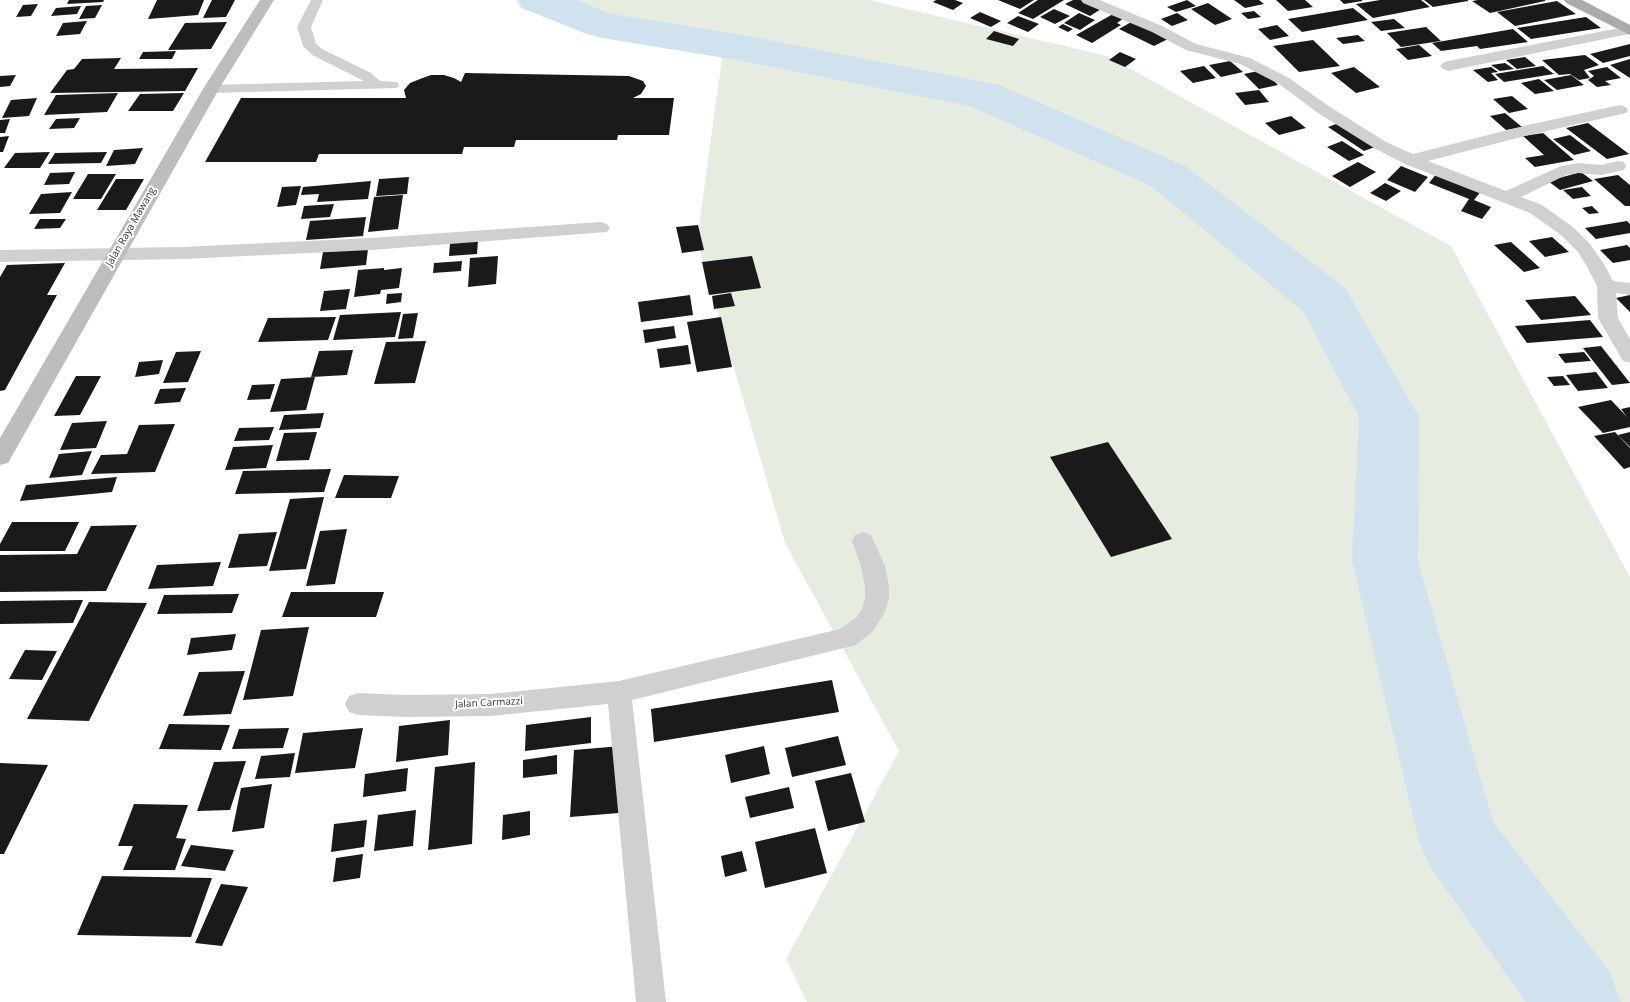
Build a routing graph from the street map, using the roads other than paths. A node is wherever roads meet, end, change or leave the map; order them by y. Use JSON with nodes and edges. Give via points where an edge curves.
{"nodes":[{"id":1,"x":267,"y":0,"type":"edge"},
{"id":2,"x":317,"y":0,"type":"edge"},
{"id":3,"x":1088,"y":0,"type":"edge"},
{"id":4,"x":1571,"y":0,"type":"edge"},
{"id":5,"x":1630,"y":30,"type":"edge"},
{"id":6,"x":1448,"y":66,"type":"dead end"},
{"id":7,"x":376,"y":85,"type":"junction"},
{"id":8,"x":392,"y":85,"type":"dead end"},
{"id":9,"x":211,"y":89,"type":"junction"},
{"id":10,"x":1620,"y":110,"type":"dead end"},
{"id":11,"x":1411,"y":160,"type":"junction"},
{"id":12,"x":1618,"y":166,"type":"dead end"},
{"id":13,"x":1507,"y":197,"type":"junction"},
{"id":14,"x":601,"y":228,"type":"dead end"},
{"id":15,"x":114,"y":255,"type":"junction"},
{"id":16,"x":0,"y":256,"type":"edge"},
{"id":17,"x":1606,"y":286,"type":"junction"},
{"id":18,"x":1630,"y":289,"type":"edge"},
{"id":19,"x":1630,"y":356,"type":"edge"},
{"id":20,"x":0,"y":457,"type":"edge"},
{"id":21,"x":862,"y":541,"type":"dead end"},
{"id":22,"x":619,"y":692,"type":"junction"},
{"id":23,"x":358,"y":704,"type":"dead end"},
{"id":24,"x":651,"y":1002,"type":"edge"}],
"edges":[{"from":1,"to":9,"type":"main road","name":"Jalan Raya Mawang"},
{"from":2,"to":7,"type":"lane","via":[[304,27],[310,46],[366,76]]},
{"from":3,"to":11,"type":"street","via":[[1157,29],[1191,47],[1246,61],[1284,80],[1330,114],[1380,145]]},
{"from":4,"to":5,"type":"main road"},
{"from":5,"to":6,"type":"street"},
{"from":7,"to":8,"type":"lane"},
{"from":7,"to":9,"type":"lane"},
{"from":9,"to":15,"type":"main road","name":"Jalan Raya Mawang"},
{"from":10,"to":11,"type":"street"},
{"from":11,"to":13,"type":"street"},
{"from":12,"to":13,"type":"street","via":[[1601,170],[1578,168],[1562,171]]},
{"from":13,"to":17,"type":"street","via":[[1536,209],[1567,231],[1584,248]]},
{"from":14,"to":15,"type":"street","via":[[371,244]]},
{"from":15,"to":16,"type":"street"},
{"from":15,"to":20,"type":"main road","name":"Jalan Raya Mawang"},
{"from":17,"to":18,"type":"street"},
{"from":17,"to":19,"type":"street","via":[[1608,318]]},
{"from":21,"to":22,"type":"street","name":"Jalan Carmazzi","via":[[873,566],[877,598],[873,612],[865,624],[847,638]]},
{"from":22,"to":23,"type":"street","name":"Jalan Carmazzi","via":[[491,705]]},
{"from":22,"to":24,"type":"street"}]}
